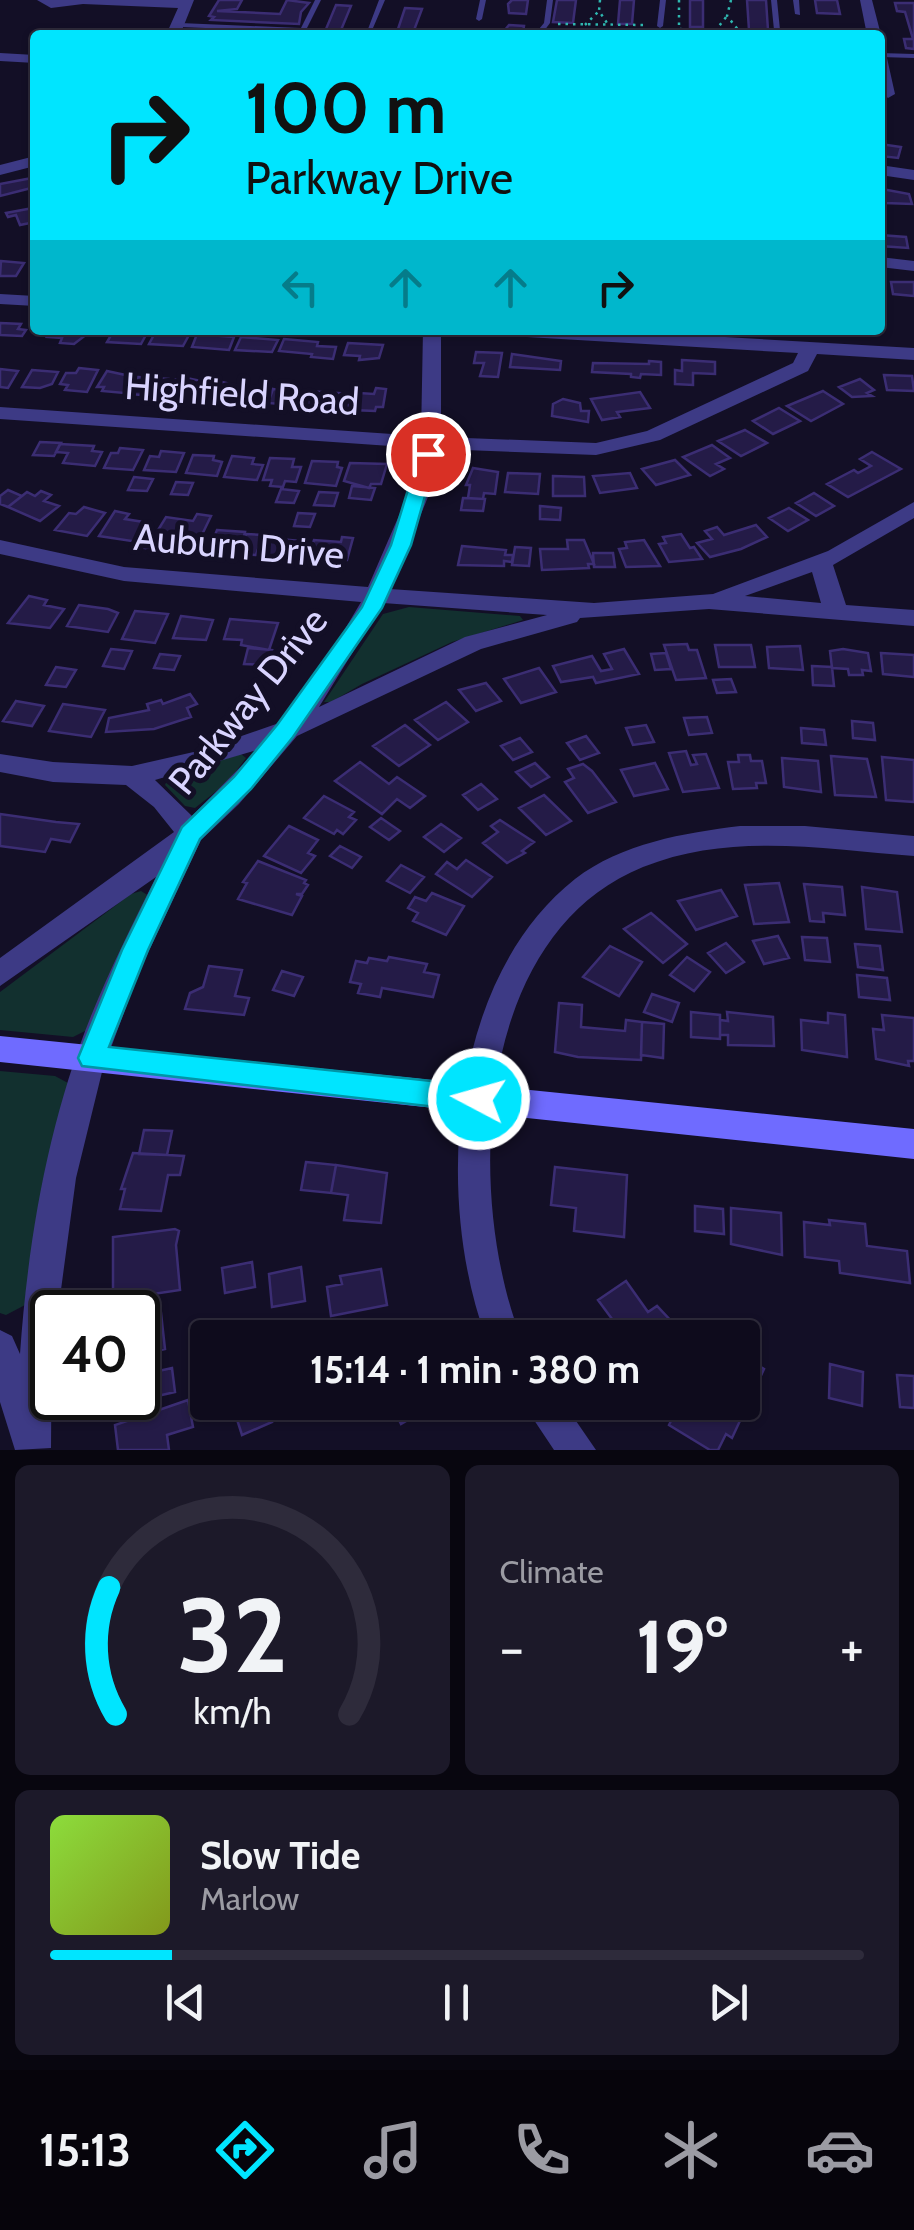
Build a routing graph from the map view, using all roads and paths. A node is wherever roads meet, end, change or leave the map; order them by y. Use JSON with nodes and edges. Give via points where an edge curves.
{"nodes":[{"id":1,"x":43,"y":0,"type":"edge"},
{"id":2,"x":82,"y":0,"type":"edge"},
{"id":3,"x":318,"y":0,"type":"edge"},
{"id":4,"x":382,"y":0,"type":"edge"},
{"id":5,"x":484,"y":0,"type":"edge"},
{"id":6,"x":550,"y":0,"type":"edge"},
{"id":7,"x":599,"y":0,"type":"edge"},
{"id":8,"x":663,"y":0,"type":"edge"},
{"id":9,"x":679,"y":0,"type":"edge"},
{"id":10,"x":774,"y":0,"type":"edge"},
{"id":11,"x":796,"y":0,"type":"edge"},
{"id":12,"x":866,"y":0,"type":"edge"},
{"id":13,"x":188,"y":2,"type":"edge"},
{"id":14,"x":727,"y":2,"type":"edge"},
{"id":15,"x":599,"y":11,"type":"junction"},
{"id":16,"x":798,"y":14,"type":"dead end"},
{"id":17,"x":726,"y":16,"type":"junction"},
{"id":18,"x":478,"y":19,"type":"dead end"},
{"id":19,"x":552,"y":24,"type":"dead end"},
{"id":20,"x":585,"y":25,"type":"junction"},
{"id":21,"x":609,"y":26,"type":"junction"},
{"id":22,"x":660,"y":26,"type":"dead end"},
{"id":23,"x":370,"y":28,"type":"dead end"},
{"id":24,"x":646,"y":28,"type":"dead end"},
{"id":25,"x":176,"y":30,"type":"edge"},
{"id":26,"x":541,"y":30,"type":"edge"},
{"id":27,"x":697,"y":30,"type":"edge"},
{"id":28,"x":716,"y":30,"type":"edge"},
{"id":29,"x":738,"y":30,"type":"edge"},
{"id":30,"x":777,"y":30,"type":"edge"},
{"id":31,"x":873,"y":30,"type":"edge"},
{"id":32,"x":885,"y":56,"type":"edge"},
{"id":33,"x":914,"y":56,"type":"edge"},
{"id":34,"x":0,"y":57,"type":"edge"},
{"id":35,"x":30,"y":58,"type":"edge"},
{"id":36,"x":30,"y":163,"type":"edge"},
{"id":37,"x":0,"y":170,"type":"edge"},
{"id":38,"x":885,"y":171,"type":"edge"},
{"id":39,"x":914,"y":175,"type":"edge"},
{"id":40,"x":885,"y":263,"type":"edge"},
{"id":41,"x":914,"y":266,"type":"edge"},
{"id":42,"x":0,"y":299,"type":"edge"},
{"id":43,"x":30,"y":301,"type":"edge"},
{"id":44,"x":432,"y":335,"type":"edge"},
{"id":45,"x":593,"y":335,"type":"edge"},
{"id":46,"x":810,"y":348,"type":"junction"},
{"id":47,"x":914,"y":354,"type":"edge"},
{"id":48,"x":0,"y":413,"type":"edge"},
{"id":49,"x":431,"y":442,"type":"junction"},
{"id":50,"x":914,"y":509,"type":"edge"},
{"id":51,"x":0,"y":547,"type":"edge"},
{"id":52,"x":822,"y":562,"type":"junction"},
{"id":53,"x":378,"y":596,"type":"junction"},
{"id":54,"x":709,"y":601,"type":"junction"},
{"id":55,"x":594,"y":611,"type":"junction"},
{"id":56,"x":840,"y":613,"type":"junction"},
{"id":57,"x":914,"y":618,"type":"edge"},
{"id":58,"x":285,"y":731,"type":"junction"},
{"id":59,"x":0,"y":764,"type":"edge"},
{"id":60,"x":132,"y":776,"type":"junction"},
{"id":61,"x":191,"y":833,"type":"junction"},
{"id":62,"x":914,"y":846,"type":"edge"},
{"id":63,"x":0,"y":974,"type":"edge"},
{"id":64,"x":0,"y":1049,"type":"edge"},
{"id":65,"x":92,"y":1058,"type":"junction"},
{"id":66,"x":479,"y":1099,"type":"junction"},
{"id":67,"x":914,"y":1144,"type":"edge"},
{"id":68,"x":498,"y":1320,"type":"edge"},
{"id":69,"x":0,"y":1348,"type":"edge"},
{"id":70,"x":554,"y":1420,"type":"edge"},
{"id":71,"x":33,"y":1449,"type":"edge"},
{"id":72,"x":577,"y":1450,"type":"edge"}],
"edges":[{"from":1,"to":2,"type":"street"},
{"from":2,"to":13,"type":"street"},
{"from":3,"to":25,"type":"lane","via":[[303,30]]},
{"from":4,"to":23,"type":"lane"},
{"from":5,"to":18,"type":"lane"},
{"from":6,"to":26,"type":"lane"},
{"from":7,"to":15,"type":"path"},
{"from":8,"to":22,"type":"lane"},
{"from":9,"to":27,"type":"path","via":[[679,29]]},
{"from":10,"to":30,"type":"lane"},
{"from":11,"to":16,"type":"lane"},
{"from":12,"to":31,"type":"street"},
{"from":13,"to":25,"type":"street"},
{"from":14,"to":17,"type":"path"},
{"from":15,"to":20,"type":"path"},
{"from":15,"to":21,"type":"path"},
{"from":17,"to":28,"type":"path"},
{"from":17,"to":29,"type":"path"},
{"from":19,"to":20,"type":"path"},
{"from":20,"to":21,"type":"path"},
{"from":21,"to":24,"type":"path"},
{"from":32,"to":33,"type":"lane"},
{"from":34,"to":35,"type":"street"},
{"from":36,"to":37,"type":"street"},
{"from":38,"to":39,"type":"street"},
{"from":40,"to":41,"type":"street"},
{"from":42,"to":43,"type":"street"},
{"from":44,"to":49,"type":"street","name":"Parkway Drive"},
{"from":45,"to":46,"type":"street"},
{"from":46,"to":47,"type":"street"},
{"from":46,"to":49,"type":"street","name":"Highfield Road","via":[[795,370],[638,441],[575,450]]},
{"from":48,"to":49,"type":"street","name":"Highfield Road"},
{"from":49,"to":53,"type":"street","name":"Parkway Drive","via":[[413,512]]},
{"from":50,"to":52,"type":"street"},
{"from":51,"to":53,"type":"street","name":"Auburn Drive","via":[[124,574]]},
{"from":52,"to":54,"type":"street"},
{"from":52,"to":56,"type":"street"},
{"from":53,"to":55,"type":"street","name":"Auburn Drive"},
{"from":53,"to":58,"type":"street","name":"Parkway Drive"},
{"from":54,"to":55,"type":"street","name":"Auburn Drive"},
{"from":54,"to":56,"type":"street","name":"Auburn Drive"},
{"from":55,"to":58,"type":"street","name":"Auburn Drive","via":[[473,644]]},
{"from":56,"to":57,"type":"street","name":"Auburn Drive"},
{"from":58,"to":60,"type":"street","name":"Auburn Drive"},
{"from":58,"to":61,"type":"street","name":"Parkway Drive"},
{"from":59,"to":60,"type":"street","name":"Auburn Drive"},
{"from":60,"to":61,"type":"street"},
{"from":61,"to":63,"type":"street","name":"Parkway Drive"},
{"from":61,"to":65,"type":"street","name":"Parkway Drive"},
{"from":62,"to":66,"type":"street","via":[[738,836],[687,843],[623,865],[565,903],[524,950],[498,1006]]},
{"from":64,"to":65,"type":"street"},
{"from":65,"to":66,"type":"street"},
{"from":65,"to":71,"type":"street","name":"Parkway Drive","via":[[57,1182],[36,1338]]},
{"from":66,"to":67,"type":"street"},
{"from":66,"to":68,"type":"street","via":[[472,1209]]},
{"from":69,"to":71,"type":"street"},
{"from":70,"to":72,"type":"street"}]}
